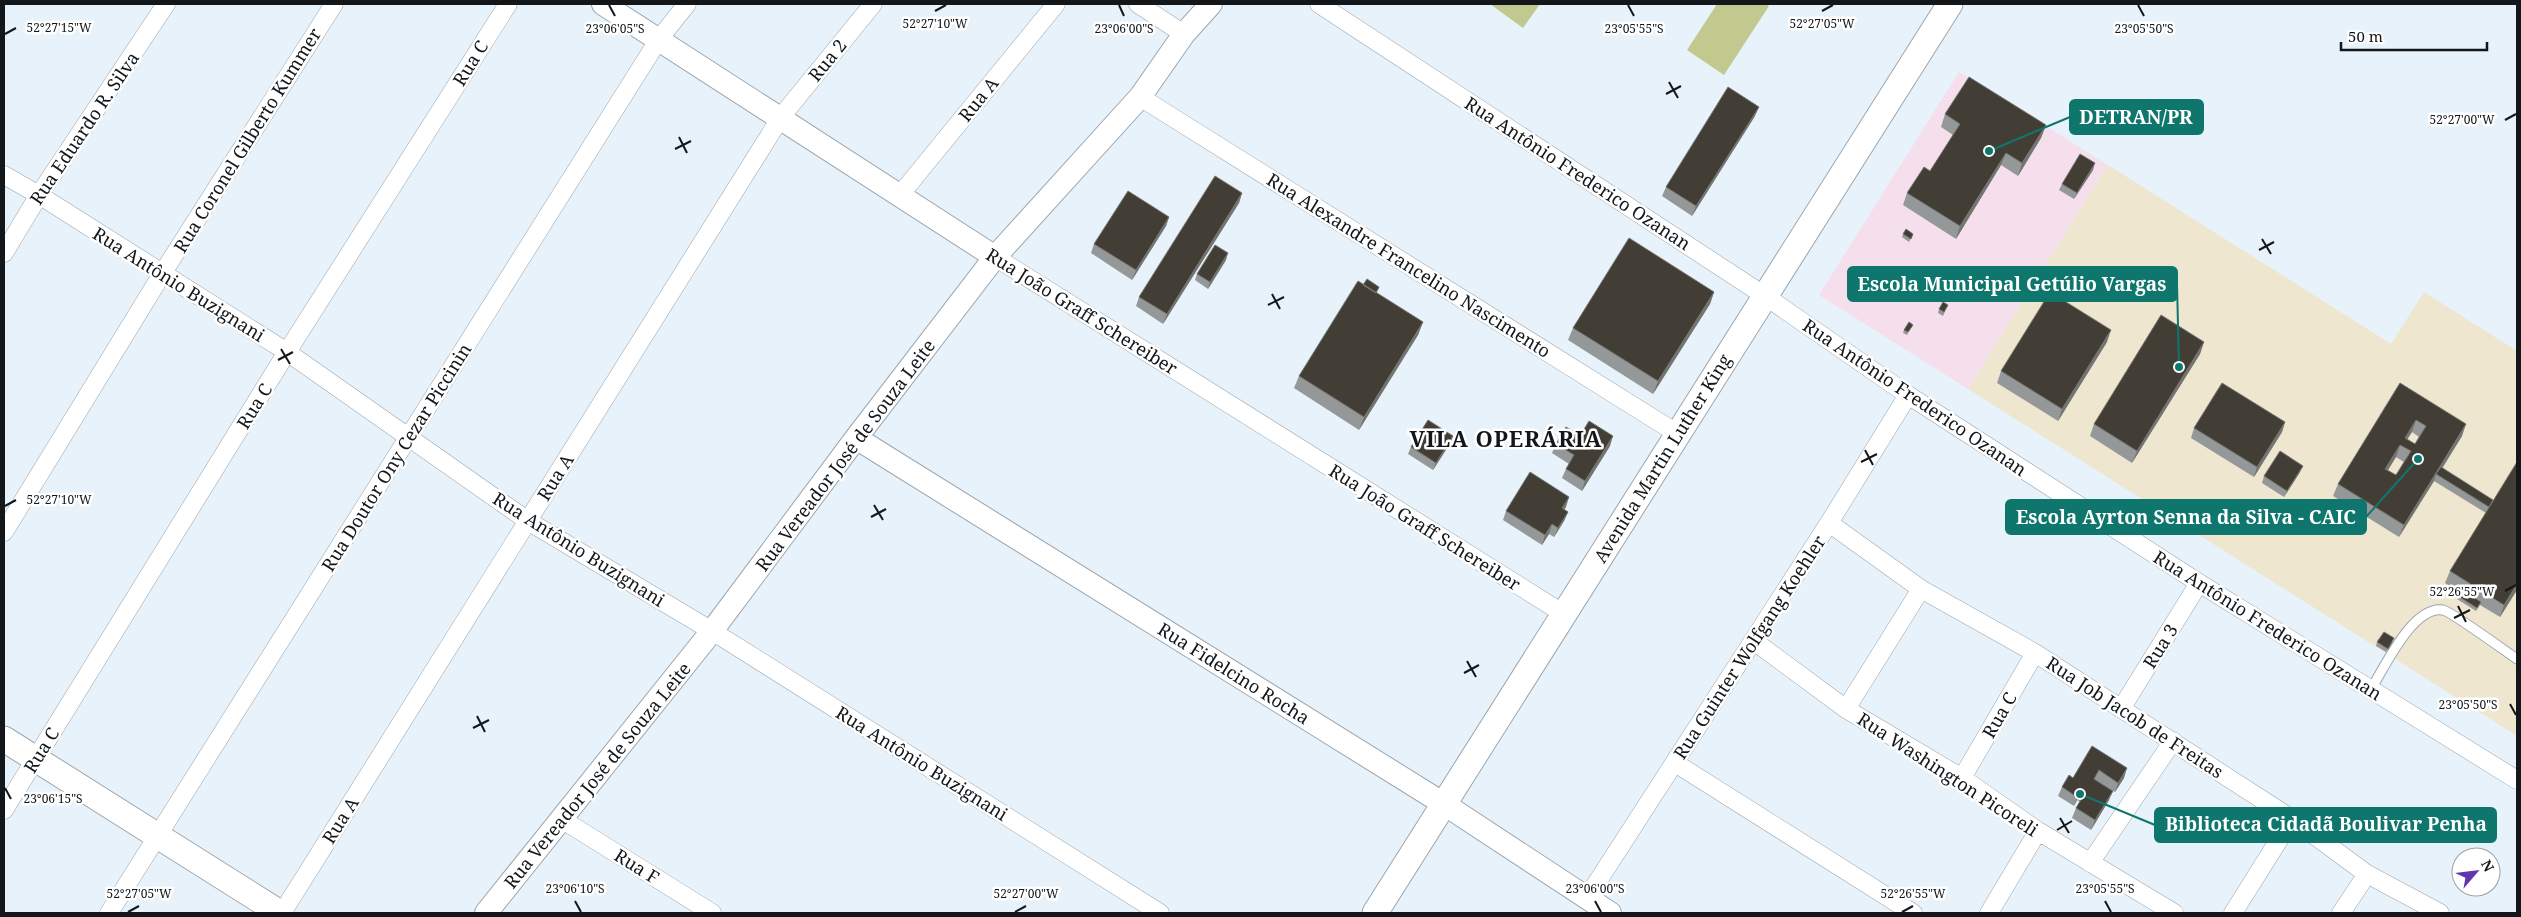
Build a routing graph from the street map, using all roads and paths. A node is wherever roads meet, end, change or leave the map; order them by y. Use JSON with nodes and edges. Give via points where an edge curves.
{"nodes":[{"id":1,"x":166,"y":4,"type":"edge"},
{"id":2,"x":334,"y":4,"type":"edge"},
{"id":3,"x":508,"y":4,"type":"edge"},
{"id":4,"x":603,"y":4,"type":"edge"},
{"id":5,"x":687,"y":4,"type":"edge"},
{"id":6,"x":873,"y":4,"type":"edge"},
{"id":7,"x":1056,"y":4,"type":"edge"},
{"id":8,"x":1138,"y":4,"type":"edge"},
{"id":9,"x":1211,"y":4,"type":"edge"},
{"id":10,"x":1319,"y":4,"type":"edge"},
{"id":11,"x":1950,"y":4,"type":"edge"},
{"id":12,"x":1184,"y":34,"type":"junction"},
{"id":13,"x":659,"y":39,"type":"junction"},
{"id":14,"x":1140,"y":97,"type":"junction"},
{"id":15,"x":781,"y":117,"type":"junction"},
{"id":16,"x":4,"y":175,"type":"edge"},
{"id":17,"x":39,"y":195,"type":"junction"},
{"id":18,"x":900,"y":195,"type":"junction"},
{"id":19,"x":4,"y":252,"type":"edge"},
{"id":20,"x":995,"y":257,"type":"junction"},
{"id":21,"x":162,"y":274,"type":"junction"},
{"id":22,"x":1765,"y":296,"type":"junction"},
{"id":23,"x":287,"y":352,"type":"junction"},
{"id":24,"x":1908,"y":395,"type":"junction"},
{"id":25,"x":1678,"y":434,"type":"junction"},
{"id":26,"x":409,"y":437,"type":"junction"},
{"id":27,"x":856,"y":438,"type":"junction"},
{"id":28,"x":528,"y":520,"type":"junction"},
{"id":29,"x":1830,"y":523,"type":"junction"},
{"id":30,"x":4,"y":532,"type":"edge"},
{"id":31,"x":2199,"y":583,"type":"junction"},
{"id":32,"x":1921,"y":589,"type":"junction"},
{"id":33,"x":1564,"y":614,"type":"junction"},
{"id":34,"x":712,"y":631,"type":"junction"},
{"id":35,"x":1754,"y":641,"type":"junction"},
{"id":36,"x":2035,"y":653,"type":"junction"},
{"id":37,"x":2517,"y":659,"type":"edge"},
{"id":38,"x":2371,"y":689,"type":"junction"},
{"id":39,"x":1846,"y":709,"type":"junction"},
{"id":40,"x":2121,"y":709,"type":"junction"},
{"id":41,"x":4,"y":738,"type":"edge"},
{"id":42,"x":2174,"y":741,"type":"junction"},
{"id":43,"x":36,"y":759,"type":"junction"},
{"id":44,"x":1675,"y":763,"type":"junction"},
{"id":45,"x":1962,"y":778,"type":"junction"},
{"id":46,"x":2517,"y":780,"type":"edge"},
{"id":47,"x":1444,"y":804,"type":"junction"},
{"id":48,"x":4,"y":810,"type":"edge"},
{"id":49,"x":2292,"y":819,"type":"junction"},
{"id":50,"x":563,"y":820,"type":"junction"},
{"id":51,"x":2038,"y":831,"type":"junction"},
{"id":52,"x":158,"y":836,"type":"junction"},
{"id":53,"x":2090,"y":863,"type":"junction"},
{"id":54,"x":2367,"y":874,"type":"junction"},
{"id":55,"x":1586,"y":898,"type":"junction"},
{"id":56,"x":109,"y":913,"type":"edge"},
{"id":57,"x":281,"y":913,"type":"edge"},
{"id":58,"x":486,"y":913,"type":"edge"},
{"id":59,"x":712,"y":913,"type":"edge"},
{"id":60,"x":1160,"y":913,"type":"edge"},
{"id":61,"x":1375,"y":913,"type":"edge"},
{"id":62,"x":1610,"y":913,"type":"edge"},
{"id":63,"x":1913,"y":913,"type":"edge"},
{"id":64,"x":1990,"y":913,"type":"edge"},
{"id":65,"x":2174,"y":913,"type":"edge"},
{"id":66,"x":2234,"y":913,"type":"edge"},
{"id":67,"x":2341,"y":913,"type":"edge"},
{"id":68,"x":2440,"y":913,"type":"edge"}],
"edges":[{"from":1,"to":17,"type":"street","name":"Rua Eduardo R. Silva"},
{"from":2,"to":21,"type":"street","name":"Rua Coronel Gilberto Kummer"},
{"from":3,"to":23,"type":"street","name":"Rua C"},
{"from":4,"to":13,"type":"street","name":"Rua João Graff Schereiber"},
{"from":5,"to":13,"type":"street","name":"Rua Doutor Ony Cezar Piccinin"},
{"from":6,"to":15,"type":"street","name":"Rua 2"},
{"from":7,"to":18,"type":"street","name":"Rua A"},
{"from":8,"to":12,"type":"street"},
{"from":9,"to":12,"type":"street","name":"Rua Vereador José de Souza Leite"},
{"from":10,"to":22,"type":"street","name":"Rua Antônio Frederico Ozanan"},
{"from":11,"to":22,"type":"main road","name":"Avenida Martin Luther King"},
{"from":12,"to":14,"type":"street","name":"Rua Vereador José de Souza Leite"},
{"from":13,"to":15,"type":"street","name":"Rua João Graff Schereiber"},
{"from":13,"to":26,"type":"street","name":"Rua Doutor Ony Cezar Piccinin"},
{"from":14,"to":20,"type":"street","name":"Rua Vereador José de Souza Leite"},
{"from":14,"to":25,"type":"street","name":"Rua Alexandre Francelino Nascimento"},
{"from":15,"to":18,"type":"street","name":"Rua João Graff Schereiber"},
{"from":15,"to":28,"type":"street","name":"Rua A"},
{"from":16,"to":17,"type":"street","name":"Rua Antônio Buzignani"},
{"from":17,"to":19,"type":"street","name":"Rua Eduardo R. Silva"},
{"from":17,"to":21,"type":"street","name":"Rua Antônio Buzignani"},
{"from":18,"to":20,"type":"street","name":"Rua João Graff Schereiber"},
{"from":20,"to":27,"type":"street","name":"Rua Vereador José de Souza Leite"},
{"from":20,"to":33,"type":"street","name":"Rua João Graff Schereiber"},
{"from":21,"to":23,"type":"street","name":"Rua Antônio Buzignani"},
{"from":21,"to":30,"type":"street","name":"Rua Coronel Gilberto Kummer"},
{"from":22,"to":24,"type":"street","name":"Rua Antônio Frederico Ozanan"},
{"from":22,"to":25,"type":"main road","name":"Avenida Martin Luther King"},
{"from":23,"to":26,"type":"street","name":"Rua Antônio Buzignani"},
{"from":23,"to":43,"type":"street","name":"Rua C"},
{"from":24,"to":29,"type":"street","name":"Rua Guinter Wolfgang Koehler"},
{"from":24,"to":31,"type":"street","name":"Rua Antônio Frederico Ozanan"},
{"from":25,"to":33,"type":"main road","name":"Avenida Martin Luther King"},
{"from":26,"to":28,"type":"street","name":"Rua Antônio Buzignani"},
{"from":26,"to":52,"type":"street","name":"Rua Doutor Ony Cezar Piccinin"},
{"from":27,"to":34,"type":"street","name":"Rua Vereador José de Souza Leite"},
{"from":27,"to":47,"type":"street","name":"Rua Fidelcino Rocha"},
{"from":28,"to":34,"type":"street","name":"Rua Antônio Buzignani"},
{"from":28,"to":57,"type":"street","name":"Rua A"},
{"from":29,"to":32,"type":"street","name":"Rua Job Jacob de Freitas"},
{"from":29,"to":35,"type":"street","name":"Rua Guinter Wolfgang Koehler"},
{"from":31,"to":38,"type":"street","name":"Rua Antônio Frederico Ozanan"},
{"from":31,"to":40,"type":"street","name":"Rua 3"},
{"from":32,"to":36,"type":"street","name":"Rua Job Jacob de Freitas"},
{"from":32,"to":39,"type":"street"},
{"from":33,"to":47,"type":"main road","name":"Avenida Martin Luther King"},
{"from":34,"to":50,"type":"street","name":"Rua Vereador José de Souza Leite"},
{"from":34,"to":60,"type":"street","name":"Rua Antônio Buzignani"},
{"from":35,"to":39,"type":"street","name":"Rua Washington Picoreli"},
{"from":35,"to":44,"type":"street","name":"Rua Guinter Wolfgang Koehler"},
{"from":36,"to":40,"type":"street","name":"Rua Job Jacob de Freitas"},
{"from":36,"to":45,"type":"street","name":"Rua C"},
{"from":37,"to":38,"type":"lane","via":[[2444,610],[2429,611],[2414,621]]},
{"from":38,"to":46,"type":"street","name":"Rua Antônio Frederico Ozanan"},
{"from":39,"to":45,"type":"street","name":"Rua Washington Picoreli"},
{"from":40,"to":42,"type":"street","name":"Rua Job Jacob de Freitas"},
{"from":41,"to":43,"type":"main road"},
{"from":42,"to":49,"type":"street","name":"Rua Job Jacob de Freitas"},
{"from":42,"to":53,"type":"street"},
{"from":43,"to":48,"type":"street","name":"Rua C"},
{"from":43,"to":52,"type":"main road"},
{"from":44,"to":55,"type":"street","name":"Rua Guinter Wolfgang Koehler"},
{"from":44,"to":63,"type":"street"},
{"from":45,"to":51,"type":"street","name":"Rua Washington Picoreli"},
{"from":47,"to":55,"type":"street","name":"Rua Fidelcino Rocha"},
{"from":47,"to":61,"type":"main road","name":"Avenida Martin Luther King"},
{"from":49,"to":54,"type":"street","name":"Rua Job Jacob de Freitas"},
{"from":49,"to":66,"type":"street"},
{"from":50,"to":58,"type":"street","name":"Rua Vereador José de Souza Leite"},
{"from":50,"to":59,"type":"street","name":"Rua F"},
{"from":51,"to":53,"type":"street","name":"Rua Washington Picoreli"},
{"from":51,"to":64,"type":"street"},
{"from":52,"to":56,"type":"street","name":"Rua Doutor Ony Cezar Piccinin"},
{"from":52,"to":57,"type":"main road"},
{"from":53,"to":65,"type":"street","name":"Rua Washington Picoreli"},
{"from":54,"to":67,"type":"street"},
{"from":54,"to":68,"type":"street","name":"Rua Job Jacob de Freitas"},
{"from":55,"to":62,"type":"street","name":"Rua Fidelcino Rocha"}]}
